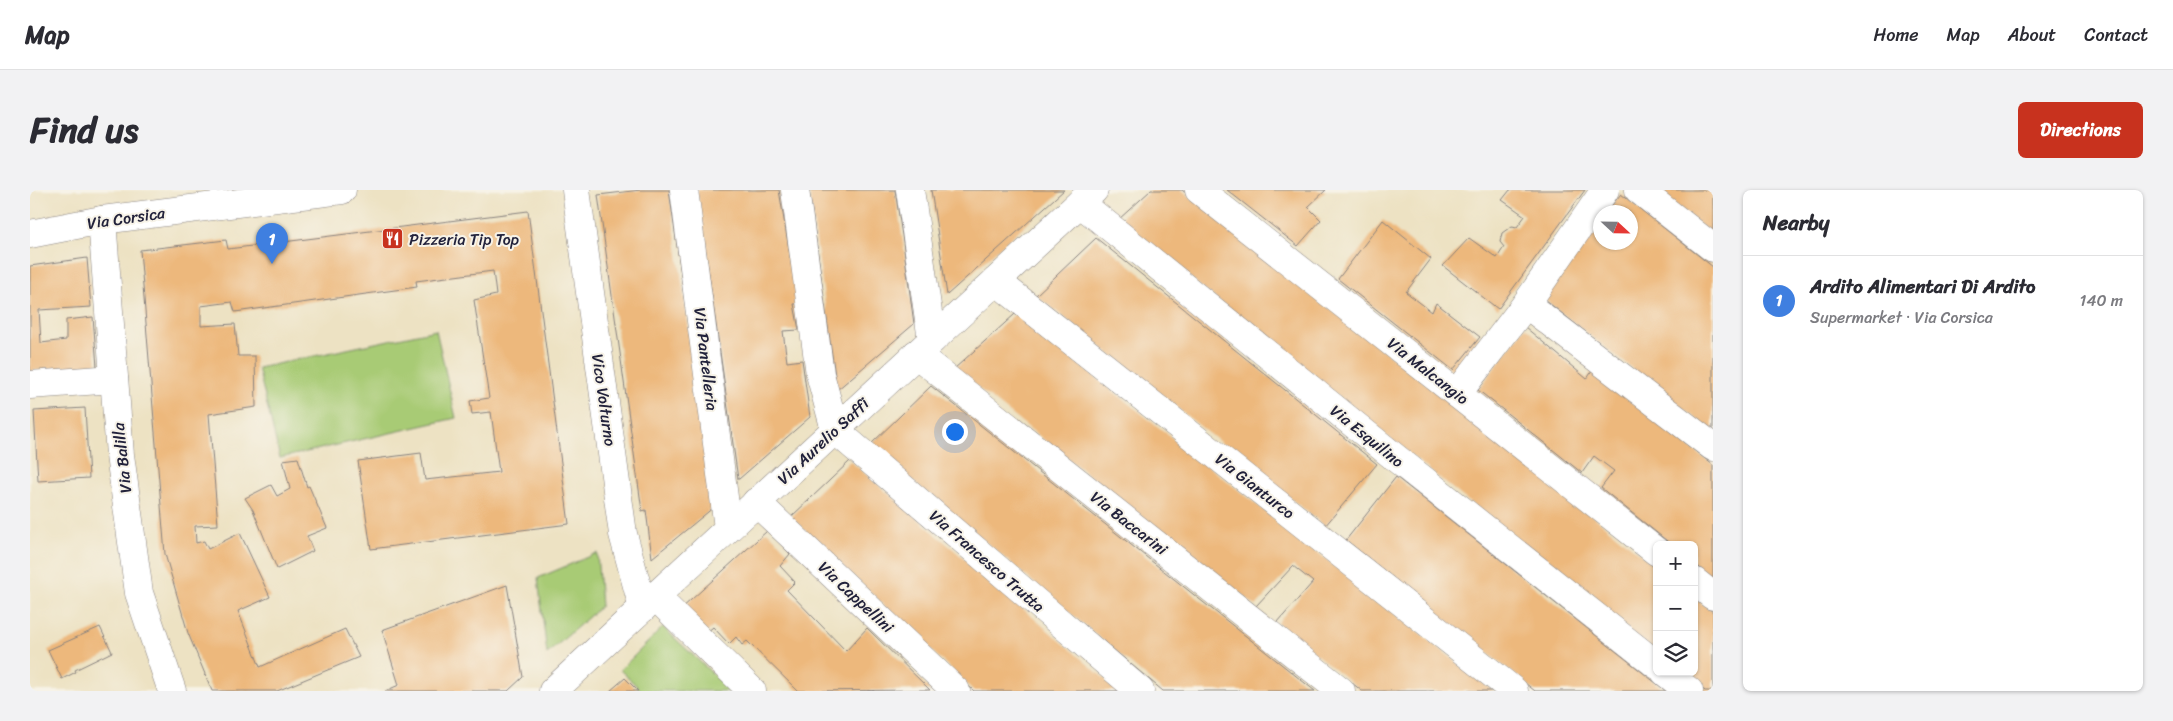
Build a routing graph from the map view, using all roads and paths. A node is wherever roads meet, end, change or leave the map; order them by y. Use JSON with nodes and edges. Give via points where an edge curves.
{"nodes":[{"id":1,"x":342,"y":190,"type":"edge"},
{"id":2,"x":576,"y":190,"type":"edge"},
{"id":3,"x":684,"y":190,"type":"edge"},
{"id":4,"x":795,"y":190,"type":"edge"},
{"id":5,"x":910,"y":190,"type":"edge"},
{"id":6,"x":1199,"y":190,"type":"edge"},
{"id":7,"x":1605,"y":190,"type":"edge"},
{"id":8,"x":1639,"y":190,"type":"edge"},
{"id":9,"x":1087,"y":196,"type":"edge"},
{"id":10,"x":102,"y":220,"type":"junction"},
{"id":11,"x":30,"y":234,"type":"edge"},
{"id":12,"x":1713,"y":248,"type":"edge"},
{"id":13,"x":996,"y":281,"type":"junction"},
{"id":14,"x":1526,"y":304,"type":"junction"},
{"id":15,"x":924,"y":347,"type":"junction"},
{"id":16,"x":114,"y":379,"type":"junction"},
{"id":17,"x":30,"y":385,"type":"edge"},
{"id":18,"x":1457,"y":394,"type":"junction"},
{"id":19,"x":835,"y":430,"type":"junction"},
{"id":20,"x":1713,"y":447,"type":"edge"},
{"id":21,"x":756,"y":502,"type":"junction"},
{"id":22,"x":728,"y":528,"type":"junction"},
{"id":23,"x":1653,"y":549,"type":"edge"},
{"id":24,"x":1698,"y":584,"type":"edge"},
{"id":25,"x":1713,"y":596,"type":"edge"},
{"id":26,"x":649,"y":602,"type":"junction"},
{"id":27,"x":1653,"y":662,"type":"edge"},
{"id":28,"x":1671,"y":676,"type":"edge"},
{"id":29,"x":560,"y":689,"type":"edge"},
{"id":30,"x":172,"y":691,"type":"edge"},
{"id":31,"x":752,"y":691,"type":"edge"},
{"id":32,"x":956,"y":691,"type":"edge"},
{"id":33,"x":1140,"y":691,"type":"edge"},
{"id":34,"x":1341,"y":691,"type":"edge"},
{"id":35,"x":1514,"y":691,"type":"edge"},
{"id":36,"x":1689,"y":691,"type":"edge"}],
"edges":[{"from":1,"to":10,"type":"street","name":"Via Corsica"},
{"from":2,"to":26,"type":"street","name":"Vico Volturno","via":[[622,534]]},
{"from":3,"to":22,"type":"street","name":"Via Pantelleria"},
{"from":4,"to":19,"type":"street","via":[[820,374]]},
{"from":5,"to":15,"type":"street"},
{"from":6,"to":18,"type":"street","name":"Via Malcangio"},
{"from":7,"to":14,"type":"street"},
{"from":8,"to":12,"type":"street"},
{"from":9,"to":13,"type":"street","name":"Via Aurelio Saffi"},
{"from":9,"to":27,"type":"street","name":"Via Esquilino","via":[[1397,460]]},
{"from":10,"to":11,"type":"street","name":"Via Corsica"},
{"from":10,"to":16,"type":"street","name":"Via Balilla"},
{"from":13,"to":15,"type":"street","name":"Via Aurelio Saffi"},
{"from":13,"to":35,"type":"street","name":"Via Gianturco"},
{"from":14,"to":18,"type":"street"},
{"from":14,"to":20,"type":"street"},
{"from":15,"to":19,"type":"street","name":"Via Aurelio Saffi"},
{"from":15,"to":34,"type":"street","name":"Via Baccarini"},
{"from":16,"to":17,"type":"street"},
{"from":16,"to":30,"type":"street","name":"Via Balilla","via":[[120,455],[140,593]]},
{"from":18,"to":23,"type":"street","name":"Via Malcangio"},
{"from":19,"to":21,"type":"street","name":"Via Aurelio Saffi"},
{"from":19,"to":33,"type":"street","name":"Via Francesco Trutta"},
{"from":21,"to":22,"type":"street","name":"Via Aurelio Saffi"},
{"from":21,"to":32,"type":"street","name":"Via Cappellini"},
{"from":22,"to":26,"type":"street","name":"Via Aurelio Saffi"},
{"from":24,"to":25,"type":"street"},
{"from":26,"to":29,"type":"street","name":"Via Aurelio Saffi"},
{"from":26,"to":31,"type":"street"},
{"from":28,"to":36,"type":"street"}]}
